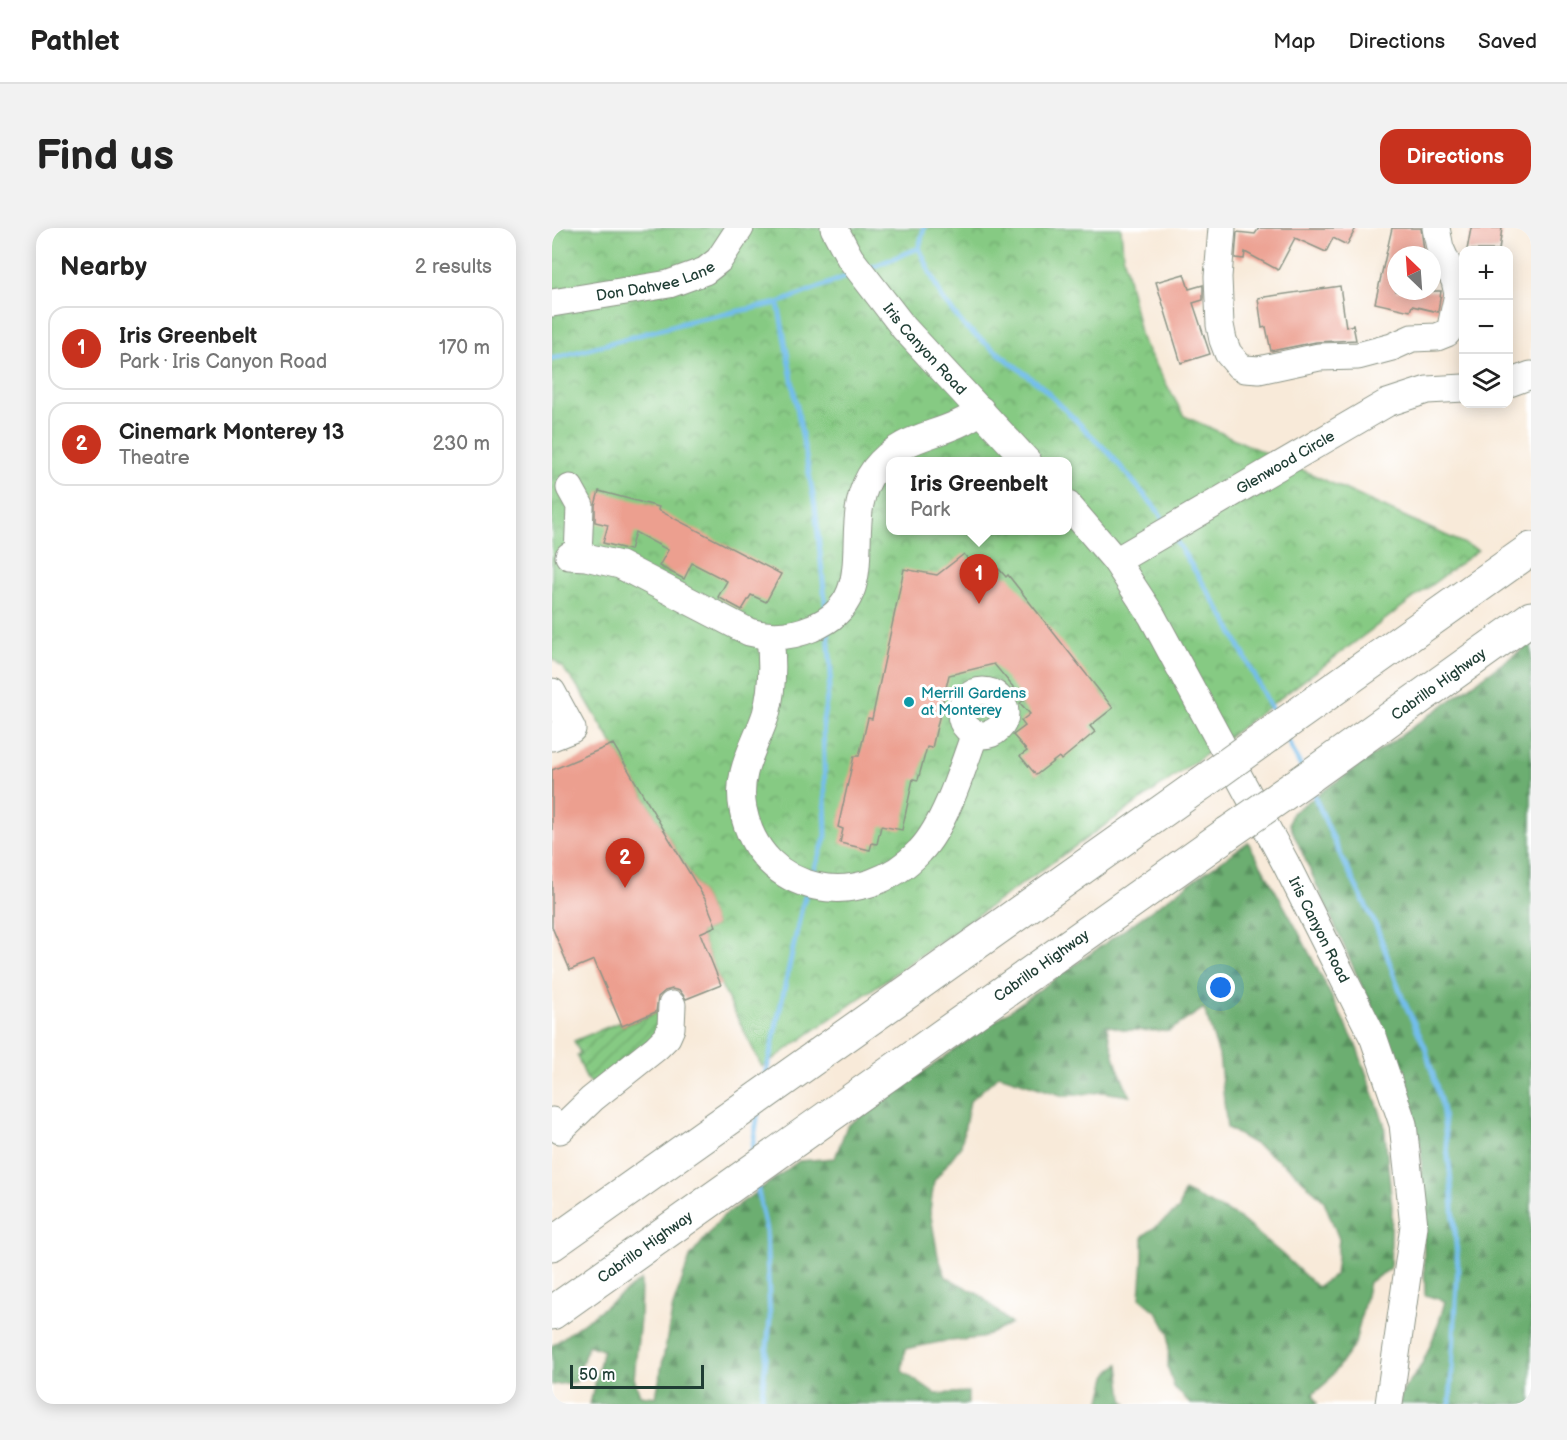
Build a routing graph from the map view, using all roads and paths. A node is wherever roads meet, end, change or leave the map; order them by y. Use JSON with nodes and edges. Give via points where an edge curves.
{"nodes":[{"id":1,"x":740,"y":228,"type":"edge"},
{"id":2,"x":834,"y":228,"type":"edge"},
{"id":3,"x":1222,"y":228,"type":"edge"},
{"id":4,"x":1436,"y":228,"type":"edge"},
{"id":5,"x":552,"y":303,"type":"edge"},
{"id":6,"x":1531,"y":375,"type":"edge"},
{"id":7,"x":1513,"y":382,"type":"edge"},
{"id":8,"x":1459,"y":388,"type":"edge"},
{"id":9,"x":981,"y":410,"type":"junction"},
{"id":10,"x":1023,"y":457,"type":"edge"},
{"id":11,"x":570,"y":488,"type":"dead end"},
{"id":12,"x":1072,"y":510,"type":"edge"},
{"id":13,"x":1531,"y":549,"type":"edge"},
{"id":14,"x":1116,"y":561,"type":"junction"},
{"id":15,"x":1531,"y":618,"type":"edge"},
{"id":16,"x":770,"y":637,"type":"junction"},
{"id":17,"x":552,"y":692,"type":"edge"},
{"id":18,"x":975,"y":733,"type":"dead end"},
{"id":19,"x":552,"y":737,"type":"edge"},
{"id":20,"x":672,"y":1005,"type":"dead end"},
{"id":21,"x":552,"y":1121,"type":"edge"},
{"id":22,"x":552,"y":1245,"type":"edge"},
{"id":23,"x":552,"y":1313,"type":"edge"},
{"id":24,"x":1389,"y":1404,"type":"edge"}],
"edges":[{"from":1,"to":5,"type":"street","name":"Don Dahvee Lane","via":[[719,260],[705,271],[669,284]]},
{"from":2,"to":9,"type":"street","name":"Iris Canyon Road","via":[[850,258],[904,328]]},
{"from":3,"to":4,"type":"street","via":[[1218,276],[1223,340],[1239,366],[1251,370],[1318,357],[1358,357],[1412,338],[1447,333],[1458,294]]},
{"from":6,"to":7,"type":"street"},
{"from":8,"to":14,"type":"street","name":"Glenwood Circle","via":[[1427,390],[1387,403]]},
{"from":9,"to":10,"type":"street","name":"Iris Canyon Road"},
{"from":9,"to":16,"type":"street","via":[[956,426],[913,439],[880,463],[860,499],[856,573],[847,598],[833,615],[816,626]]},
{"from":11,"to":16,"type":"street","via":[[580,506],[574,556],[620,565],[749,632]]},
{"from":12,"to":14,"type":"street","name":"Iris Canyon Road"},
{"from":13,"to":22,"type":"highway","bridge":true},
{"from":14,"to":24,"type":"street","name":"Iris Canyon Road","via":[[1152,616],[1286,864],[1374,1039],[1403,1124],[1414,1226]]},
{"from":15,"to":23,"type":"highway","name":"Cabrillo Highway","bridge":true},
{"from":16,"to":18,"type":"street","via":[[772,684],[746,762],[742,797],[747,823],[758,846],[777,868],[802,883],[829,889],[857,887],[909,862],[935,829]]},
{"from":17,"to":19,"type":"street","via":[[572,729]]},
{"from":20,"to":21,"type":"street","via":[[671,1028],[656,1048],[560,1130]]}]}
